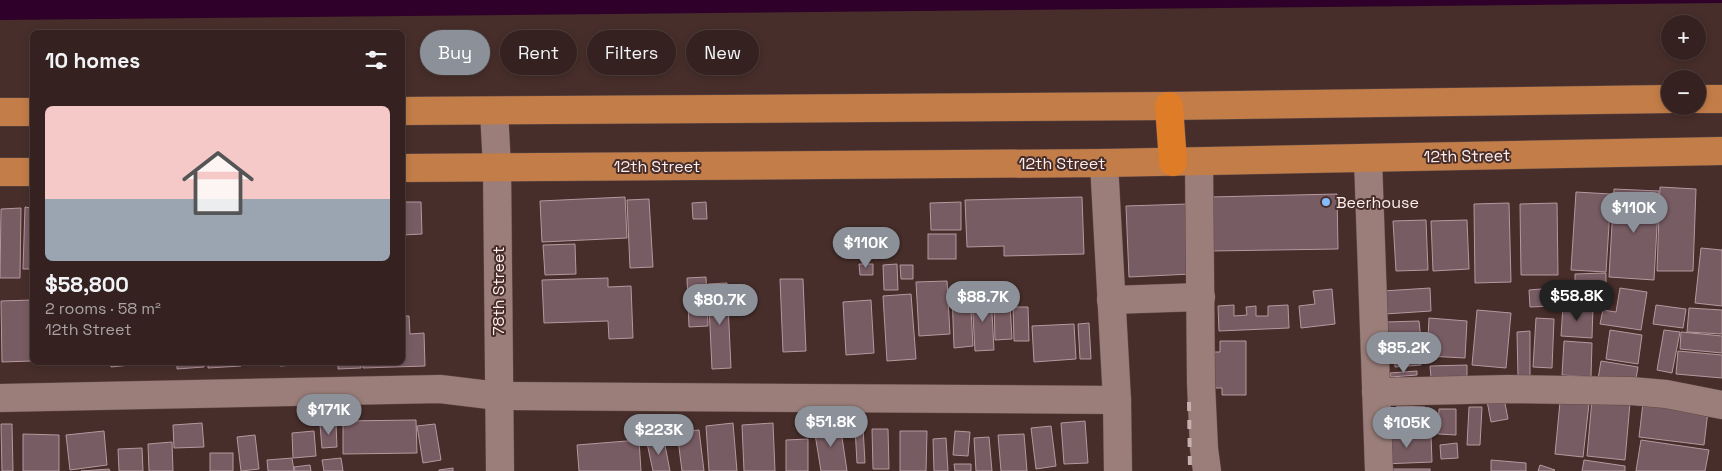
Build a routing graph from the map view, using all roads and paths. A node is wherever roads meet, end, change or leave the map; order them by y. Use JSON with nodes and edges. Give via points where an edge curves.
{"nodes":[{"id":1,"x":1722,"y":98,"type":"edge"},
{"id":2,"x":1661,"y":99,"type":"edge"},
{"id":3,"x":1706,"y":99,"type":"edge"},
{"id":4,"x":1169,"y":106,"type":"junction"},
{"id":5,"x":405,"y":111,"type":"edge"},
{"id":6,"x":494,"y":111,"type":"junction"},
{"id":7,"x":0,"y":112,"type":"edge"},
{"id":8,"x":30,"y":112,"type":"edge"},
{"id":9,"x":1722,"y":151,"type":"edge"},
{"id":10,"x":1368,"y":159,"type":"junction"},
{"id":11,"x":1186,"y":162,"type":"junction"},
{"id":12,"x":1104,"y":163,"type":"junction"},
{"id":13,"x":497,"y":167,"type":"junction"},
{"id":14,"x":405,"y":168,"type":"edge"},
{"id":15,"x":0,"y":172,"type":"edge"},
{"id":16,"x":30,"y":172,"type":"edge"},
{"id":17,"x":1201,"y":298,"type":"junction"},
{"id":18,"x":1111,"y":300,"type":"junction"},
{"id":19,"x":1376,"y":392,"type":"junction"},
{"id":20,"x":498,"y":396,"type":"junction"},
{"id":21,"x":0,"y":398,"type":"edge"},
{"id":22,"x":1117,"y":400,"type":"junction"},
{"id":23,"x":1722,"y":405,"type":"edge"},
{"id":24,"x":500,"y":471,"type":"edge"},
{"id":25,"x":1118,"y":471,"type":"edge"},
{"id":26,"x":1208,"y":471,"type":"edge"},
{"id":27,"x":1379,"y":471,"type":"edge"}],
"edges":[{"from":1,"to":3,"type":"main road"},
{"from":2,"to":4,"type":"main road"},
{"from":4,"to":6,"type":"main road"},
{"from":4,"to":11,"type":"highway"},
{"from":5,"to":6,"type":"main road"},
{"from":6,"to":13,"type":"street","name":"78th Street"},
{"from":7,"to":8,"type":"main road"},
{"from":9,"to":10,"type":"main road","name":"12th Street"},
{"from":10,"to":11,"type":"main road","name":"12th Street"},
{"from":10,"to":19,"type":"street"},
{"from":11,"to":12,"type":"main road","name":"12th Street"},
{"from":11,"to":17,"type":"street"},
{"from":12,"to":13,"type":"main road","name":"12th Street"},
{"from":12,"to":18,"type":"street"},
{"from":13,"to":14,"type":"main road","name":"12th Street"},
{"from":13,"to":20,"type":"street","name":"78th Street"},
{"from":15,"to":16,"type":"main road"},
{"from":17,"to":18,"type":"street"},
{"from":17,"to":26,"type":"street","via":[[1201,383]]},
{"from":18,"to":22,"type":"street"},
{"from":19,"to":23,"type":"street","via":[[1631,391]]},
{"from":19,"to":27,"type":"street"},
{"from":20,"to":21,"type":"street","via":[[440,389]]},
{"from":20,"to":22,"type":"street"},
{"from":20,"to":24,"type":"street","name":"78th Street"},
{"from":22,"to":25,"type":"street"}]}
